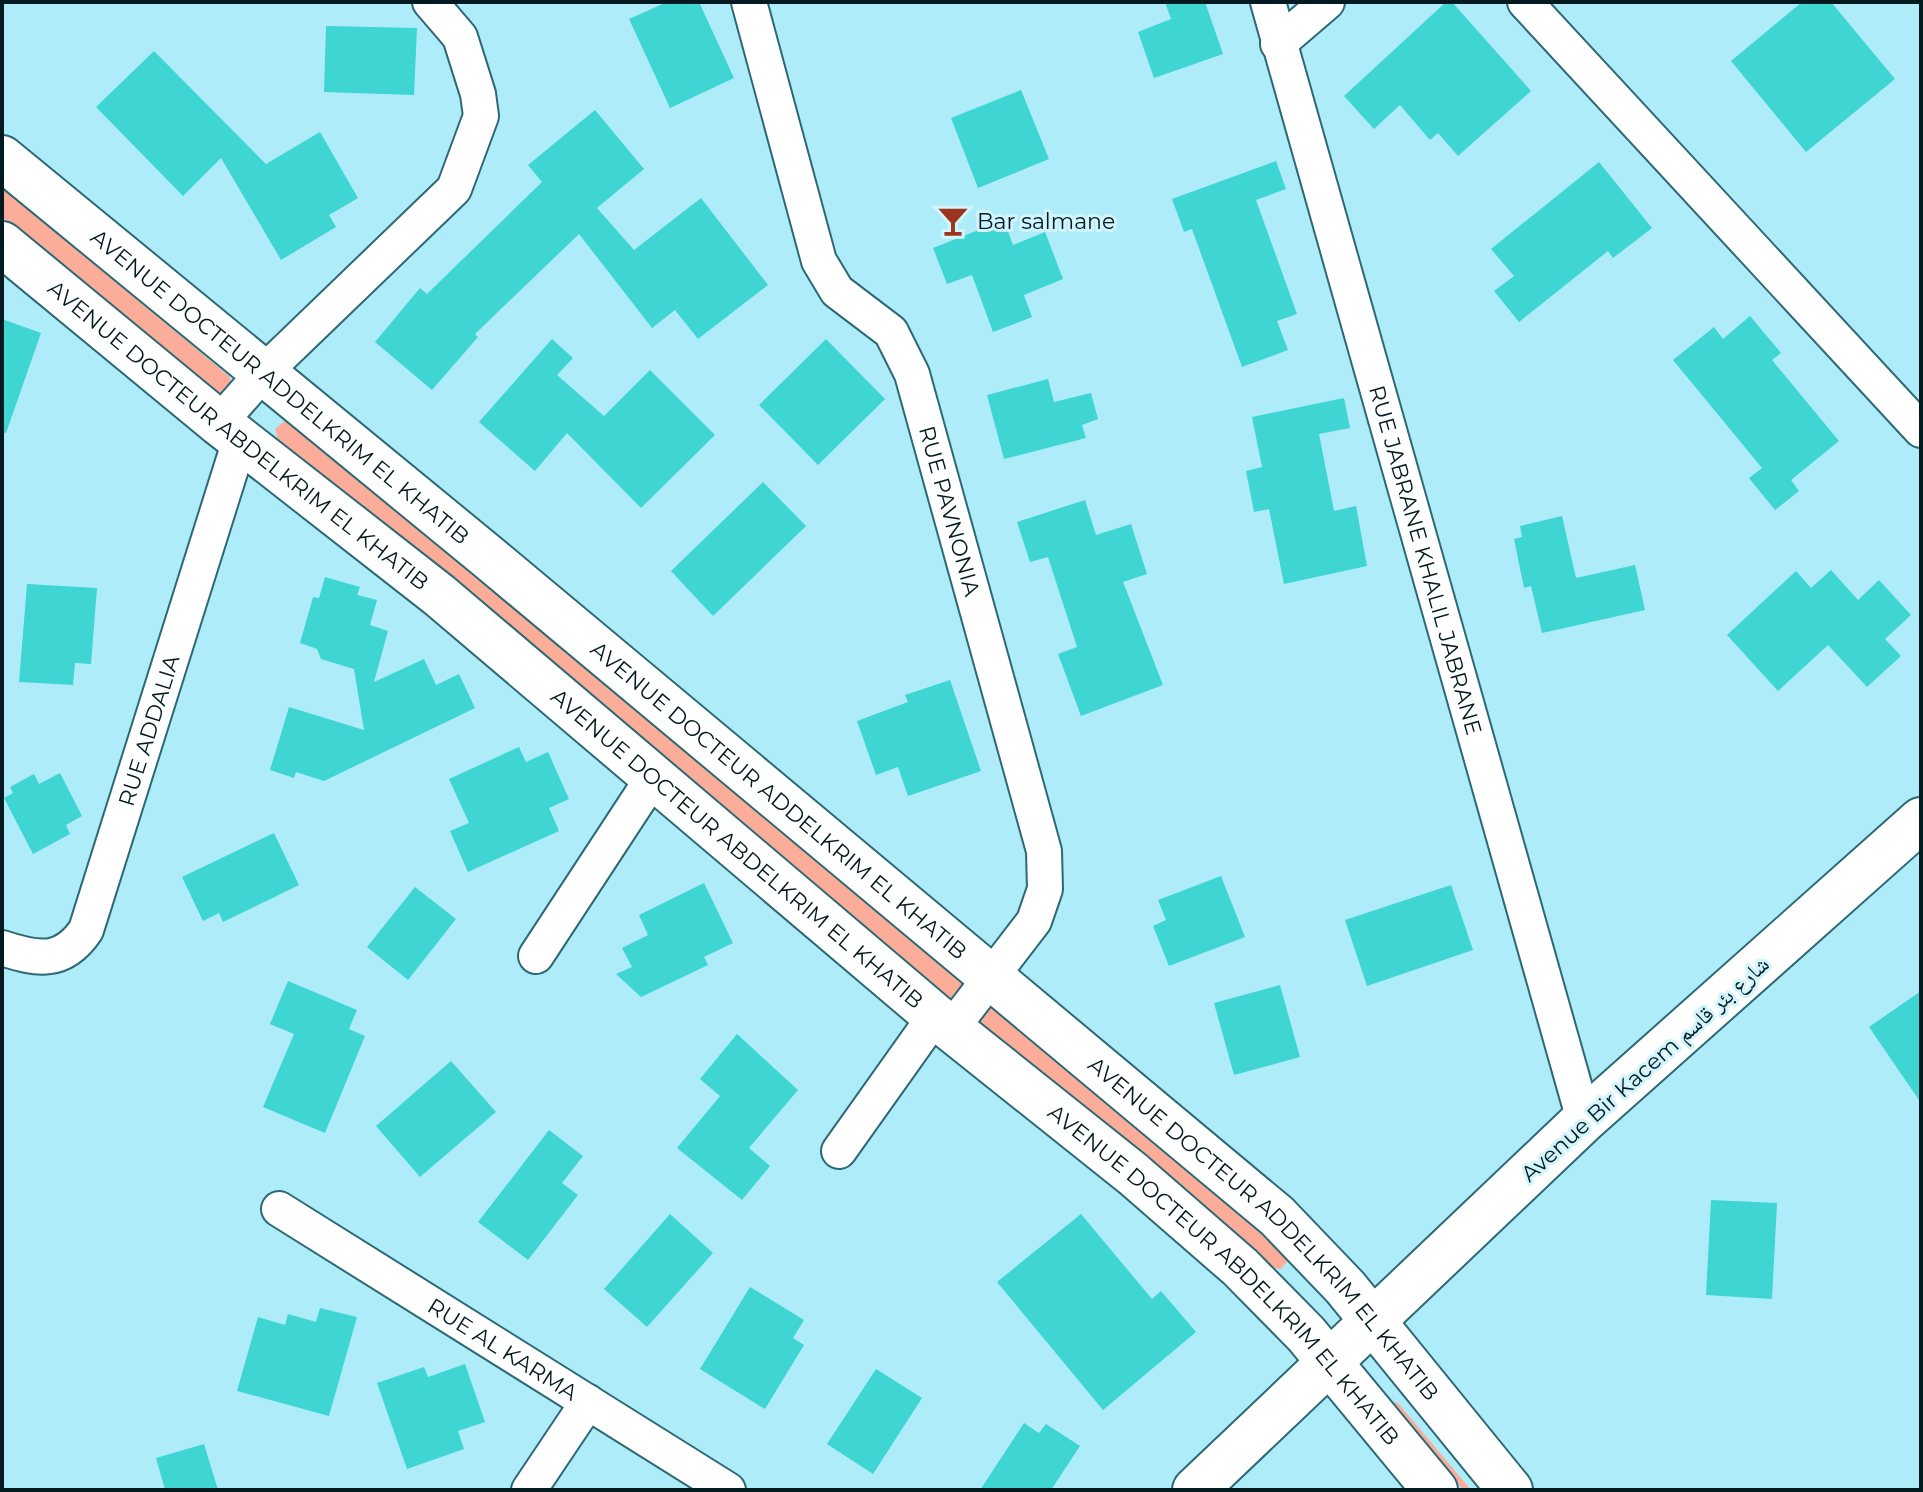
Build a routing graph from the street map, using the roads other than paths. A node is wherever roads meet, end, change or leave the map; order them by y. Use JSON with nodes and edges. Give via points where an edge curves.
{"nodes":[{"id":1,"x":430,"y":2,"type":"edge"},
{"id":2,"x":749,"y":2,"type":"edge"},
{"id":3,"x":1268,"y":2,"type":"edge"},
{"id":4,"x":1327,"y":2,"type":"edge"},
{"id":5,"x":1525,"y":2,"type":"edge"},
{"id":6,"x":1278,"y":44,"type":"junction"},
{"id":7,"x":2,"y":158,"type":"edge"},
{"id":8,"x":2,"y":244,"type":"edge"},
{"id":9,"x":262,"y":374,"type":"junction"},
{"id":10,"x":1921,"y":430,"type":"edge"},
{"id":11,"x":230,"y":432,"type":"junction"},
{"id":12,"x":654,"y":776,"type":"junction"},
{"id":13,"x":1921,"y":820,"type":"edge"},
{"id":14,"x":2,"y":948,"type":"edge"},
{"id":15,"x":536,"y":956,"type":"dead end"},
{"id":16,"x":990,"y":978,"type":"junction"},
{"id":17,"x":943,"y":1022,"type":"junction"},
{"id":18,"x":1584,"y":1120,"type":"junction"},
{"id":19,"x":839,"y":1151,"type":"dead end"},
{"id":20,"x":279,"y":1209,"type":"dead end"},
{"id":21,"x":1372,"y":1321,"type":"junction"},
{"id":22,"x":1329,"y":1363,"type":"junction"},
{"id":23,"x":588,"y":1402,"type":"junction"},
{"id":24,"x":529,"y":1490,"type":"edge"},
{"id":25,"x":728,"y":1490,"type":"edge"},
{"id":26,"x":1195,"y":1490,"type":"edge"},
{"id":27,"x":1435,"y":1490,"type":"edge"},
{"id":28,"x":1510,"y":1490,"type":"edge"}],
"edges":[{"from":1,"to":9,"type":"street","via":[[460,37],[481,116],[454,189]]},
{"from":2,"to":16,"type":"street","name":"RUE PAVNONIA","via":[[819,261],[837,291],[891,332],[912,374],[1044,851],[1042,905]]},
{"from":3,"to":6,"type":"street","name":"RUE JABRANE KHALIL JABRANE"},
{"from":4,"to":6,"type":"street"},
{"from":5,"to":10,"type":"street"},
{"from":6,"to":18,"type":"street","name":"RUE JABRANE KHALIL JABRANE"},
{"from":7,"to":9,"type":"main road","name":"AVENUE DOCTEUR ADDELKRIM EL KHATIB"},
{"from":8,"to":11,"type":"main road","name":"AVENUE DOCTEUR ABDELKRIM EL KHATIB"},
{"from":9,"to":11,"type":"street"},
{"from":9,"to":16,"type":"main road","name":"AVENUE DOCTEUR ADDELKRIM EL KHATIB"},
{"from":11,"to":12,"type":"main road","name":"AVENUE DOCTEUR ABDELKRIM EL KHATIB","via":[[439,595]]},
{"from":11,"to":14,"type":"street","name":"RUE ADDALIA","via":[[86,930],[55,958]]},
{"from":12,"to":15,"type":"street"},
{"from":12,"to":17,"type":"main road","name":"AVENUE DOCTEUR ABDELKRIM EL KHATIB"},
{"from":13,"to":18,"type":"main road","name":"Avenue Bir Kacem شارع بئر قاسم"},
{"from":16,"to":17,"type":"street","name":"RUE PAVNONIA"},
{"from":16,"to":21,"type":"main road","name":"AVENUE DOCTEUR ADDELKRIM EL KHATIB","via":[[1277,1216]]},
{"from":17,"to":19,"type":"street","name":"RUE PAVNONIA"},
{"from":17,"to":22,"type":"main road","name":"AVENUE DOCTEUR ABDELKRIM EL KHATIB","via":[[1240,1267]]},
{"from":18,"to":21,"type":"main road","name":"Avenue Bir Kacem شارع بئر قاسم"},
{"from":20,"to":23,"type":"street","name":"RUE AL KARMA"},
{"from":21,"to":22,"type":"main road","name":"Avenue Bir Kacem شارع بئر قاسم"},
{"from":21,"to":28,"type":"main road","name":"AVENUE DOCTEUR ADDELKRIM EL KHATIB"},
{"from":22,"to":26,"type":"main road","name":"Avenue Bir Kacem شارع بئر قاسم"},
{"from":22,"to":27,"type":"main road","name":"AVENUE DOCTEUR ABDELKRIM EL KHATIB"},
{"from":23,"to":24,"type":"street"},
{"from":23,"to":25,"type":"street","name":"RUE AL KARMA"}]}
